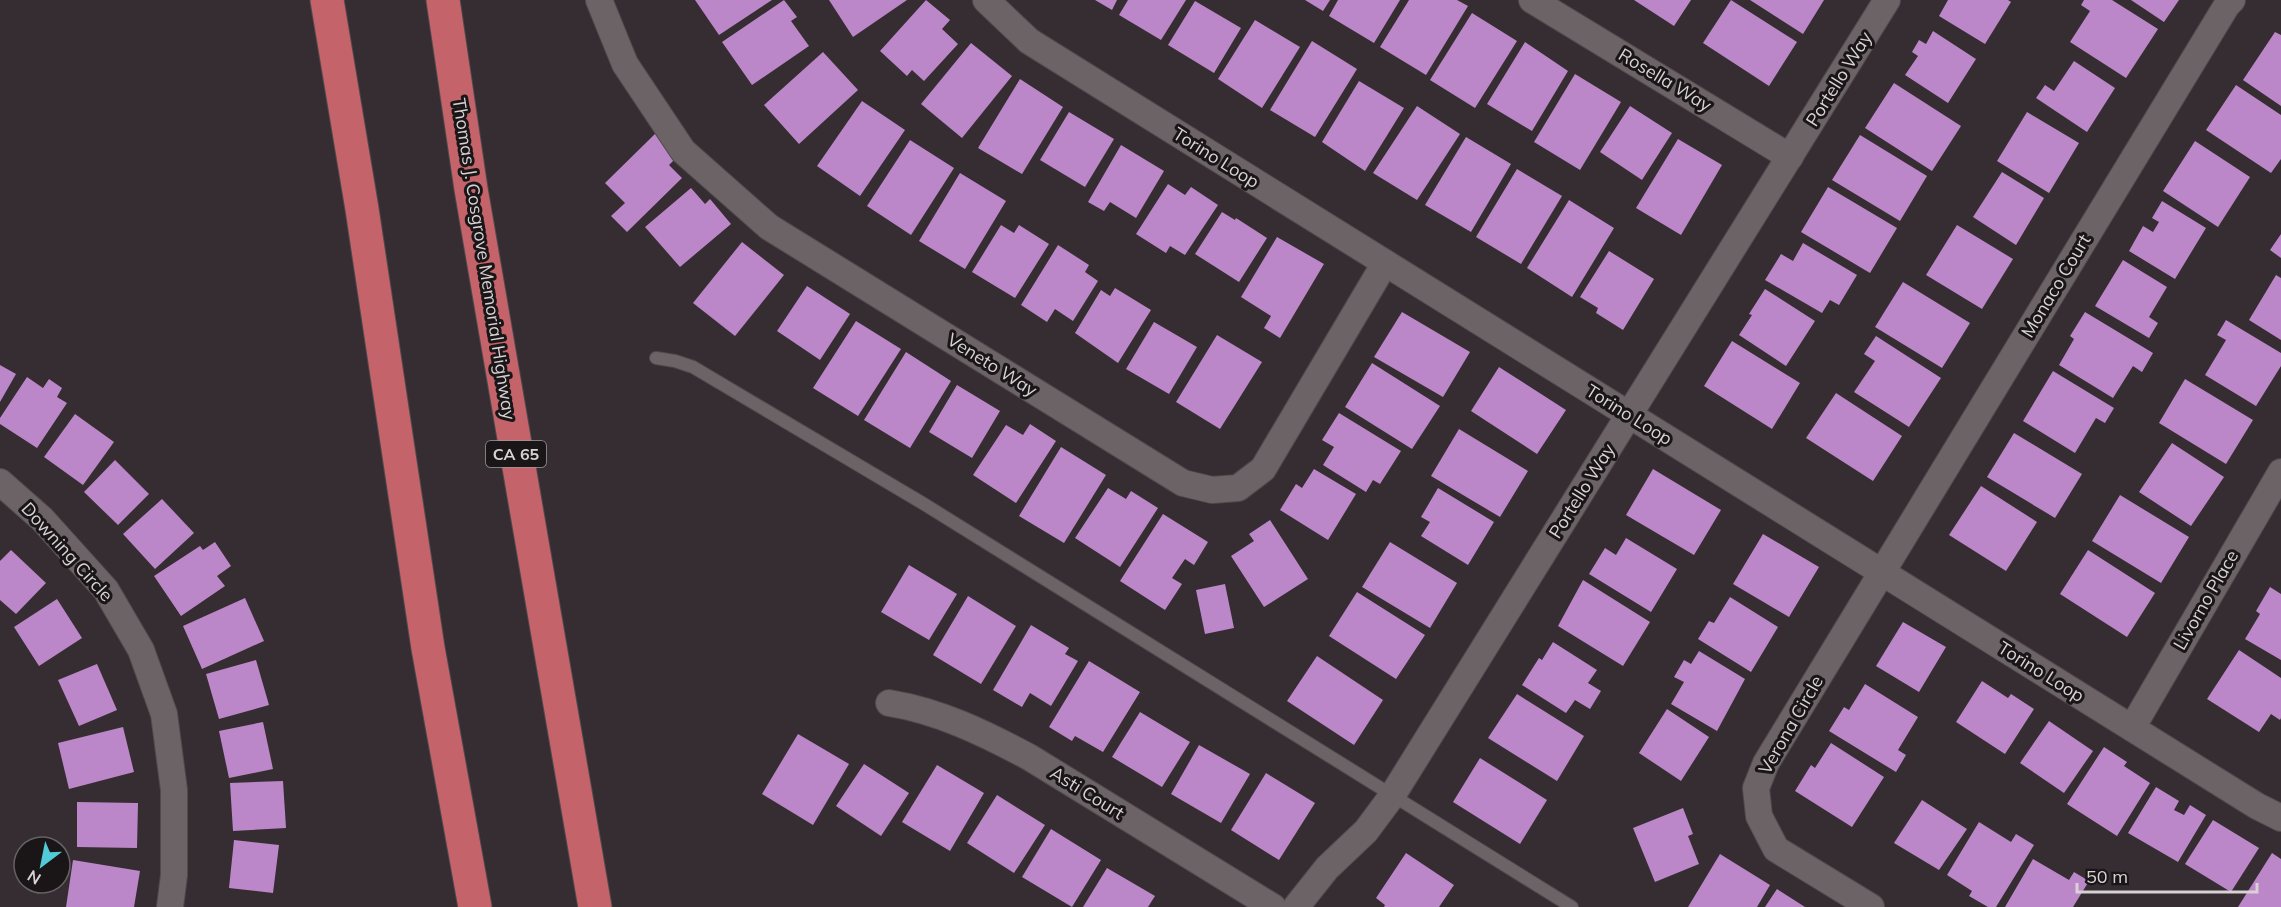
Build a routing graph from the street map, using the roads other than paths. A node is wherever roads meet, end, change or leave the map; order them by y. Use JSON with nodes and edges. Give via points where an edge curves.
{"nodes":[{"id":1,"x":327,"y":0,"type":"edge"},
{"id":2,"x":444,"y":0,"type":"edge"},
{"id":3,"x":599,"y":0,"type":"edge"},
{"id":4,"x":986,"y":0,"type":"edge"},
{"id":5,"x":1887,"y":0,"type":"edge"},
{"id":6,"x":2232,"y":0,"type":"edge"},
{"id":7,"x":1538,"y":1,"type":"edge"},
{"id":8,"x":1790,"y":156,"type":"junction"},
{"id":9,"x":1385,"y":263,"type":"junction"},
{"id":10,"x":656,"y":358,"type":"dead end"},
{"id":11,"x":1629,"y":415,"type":"junction"},
{"id":12,"x":2281,"y":472,"type":"edge"},
{"id":13,"x":0,"y":482,"type":"edge"},
{"id":14,"x":1882,"y":573,"type":"junction"},
{"id":15,"x":889,"y":703,"type":"dead end"},
{"id":16,"x":2132,"y":728,"type":"junction"},
{"id":17,"x":1392,"y":796,"type":"junction"},
{"id":18,"x":2281,"y":818,"type":"edge"},
{"id":19,"x":170,"y":907,"type":"edge"},
{"id":20,"x":475,"y":907,"type":"edge"},
{"id":21,"x":595,"y":907,"type":"edge"},
{"id":22,"x":1273,"y":907,"type":"edge"},
{"id":23,"x":1296,"y":907,"type":"edge"},
{"id":24,"x":1572,"y":907,"type":"edge"},
{"id":25,"x":1871,"y":907,"type":"edge"}],
"edges":[{"from":1,"to":20,"type":"highway","via":[[428,648]]},
{"from":2,"to":21,"type":"highway","name":"Thomas J. Cosgrove Memorial Highway","number":"CA 65","via":[[471,189]]},
{"from":3,"to":9,"type":"street","name":"Veneto Way","via":[[625,64],[683,151],[769,227],[1183,483],[1212,489],[1238,488],[1263,469]]},
{"from":4,"to":9,"type":"street","name":"Torino Loop","via":[[1029,41]]},
{"from":5,"to":8,"type":"street","name":"Portello Way"},
{"from":6,"to":14,"type":"street","name":"Monaco Court"},
{"from":7,"to":8,"type":"street","name":"Rosella Way"},
{"from":8,"to":11,"type":"street","name":"Portello Way"},
{"from":9,"to":11,"type":"street","name":"Torino Loop"},
{"from":10,"to":17,"type":"lane","via":[[693,367],[924,504]]},
{"from":11,"to":14,"type":"street","name":"Torino Loop"},
{"from":11,"to":17,"type":"street","name":"Portello Way"},
{"from":12,"to":16,"type":"street","name":"Livorno Place"},
{"from":13,"to":19,"type":"street","name":"Downing Circle","via":[[42,519],[106,590],[141,650],[164,714],[174,790]]},
{"from":14,"to":16,"type":"street","name":"Torino Loop"},
{"from":14,"to":25,"type":"street","name":"Verona Circle","via":[[1766,763],[1756,788],[1759,816],[1776,849]]},
{"from":15,"to":22,"type":"street","name":"Asti Court","via":[[919,708],[990,736]]},
{"from":16,"to":18,"type":"street","name":"Torino Loop"},
{"from":17,"to":23,"type":"street","name":"Portello Way"},
{"from":17,"to":24,"type":"lane"}]}
